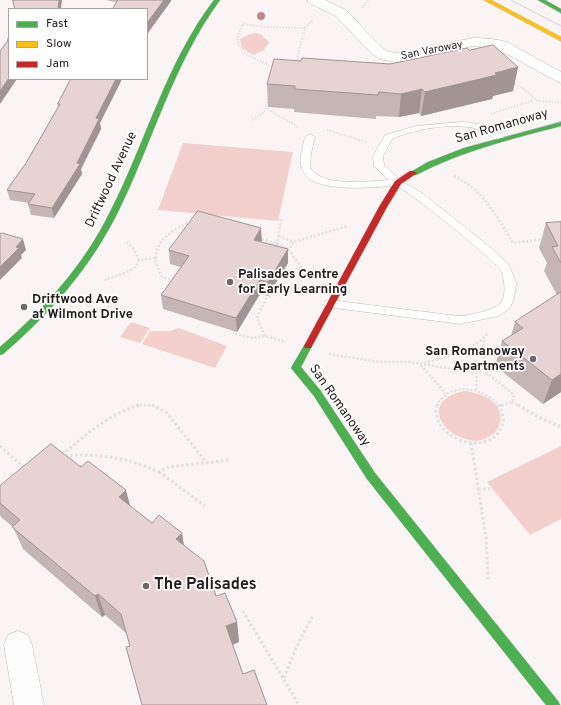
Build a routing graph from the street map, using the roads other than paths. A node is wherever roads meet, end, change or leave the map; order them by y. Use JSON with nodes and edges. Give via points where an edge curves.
{"nodes":[{"id":1,"x":217,"y":0,"type":"edge"},
{"id":2,"x":314,"y":0,"type":"edge"},
{"id":3,"x":487,"y":0,"type":"edge"},
{"id":4,"x":541,"y":0,"type":"edge"},
{"id":5,"x":561,"y":10,"type":"edge"},
{"id":6,"x":561,"y":39,"type":"edge"},
{"id":7,"x":561,"y":78,"type":"edge"},
{"id":8,"x":561,"y":124,"type":"edge"},
{"id":9,"x":310,"y":137,"type":"dead end"},
{"id":10,"x":501,"y":139,"type":"junction"},
{"id":11,"x":398,"y":183,"type":"junction"},
{"id":12,"x":330,"y":304,"type":"junction"},
{"id":13,"x":0,"y":352,"type":"edge"},
{"id":14,"x":18,"y":645,"type":"dead end"},
{"id":15,"x":29,"y":705,"type":"edge"},
{"id":16,"x":554,"y":705,"type":"edge"}],
"edges":[{"from":1,"to":13,"type":"street","name":"Driftwood Avenue","via":[[193,31],[112,214],[89,255],[51,303]]},
{"from":2,"to":7,"type":"street","name":"San Varoway","via":[[341,13],[385,56],[400,58],[473,42],[494,43]]},
{"from":3,"to":6,"type":"street"},
{"from":4,"to":5,"type":"street"},
{"from":8,"to":10,"type":"street","name":"San Romanoway"},
{"from":9,"to":11,"type":"lane","via":[[305,161],[307,171],[315,177],[340,184]]},
{"from":10,"to":11,"type":"street","name":"San Romanoway","via":[[438,160]]},
{"from":10,"to":11,"type":"lane","via":[[485,129],[470,124],[426,128],[391,135],[386,139],[378,156],[379,166]]},
{"from":11,"to":12,"type":"street","name":"San Romanoway","via":[[382,207]]},
{"from":11,"to":12,"type":"lane","via":[[418,195],[505,268],[510,282],[505,306],[494,313],[461,320]]},
{"from":12,"to":16,"type":"street","name":"San Romanoway","via":[[296,368],[317,393],[371,476]]},
{"from":14,"to":15,"type":"street"}]}
